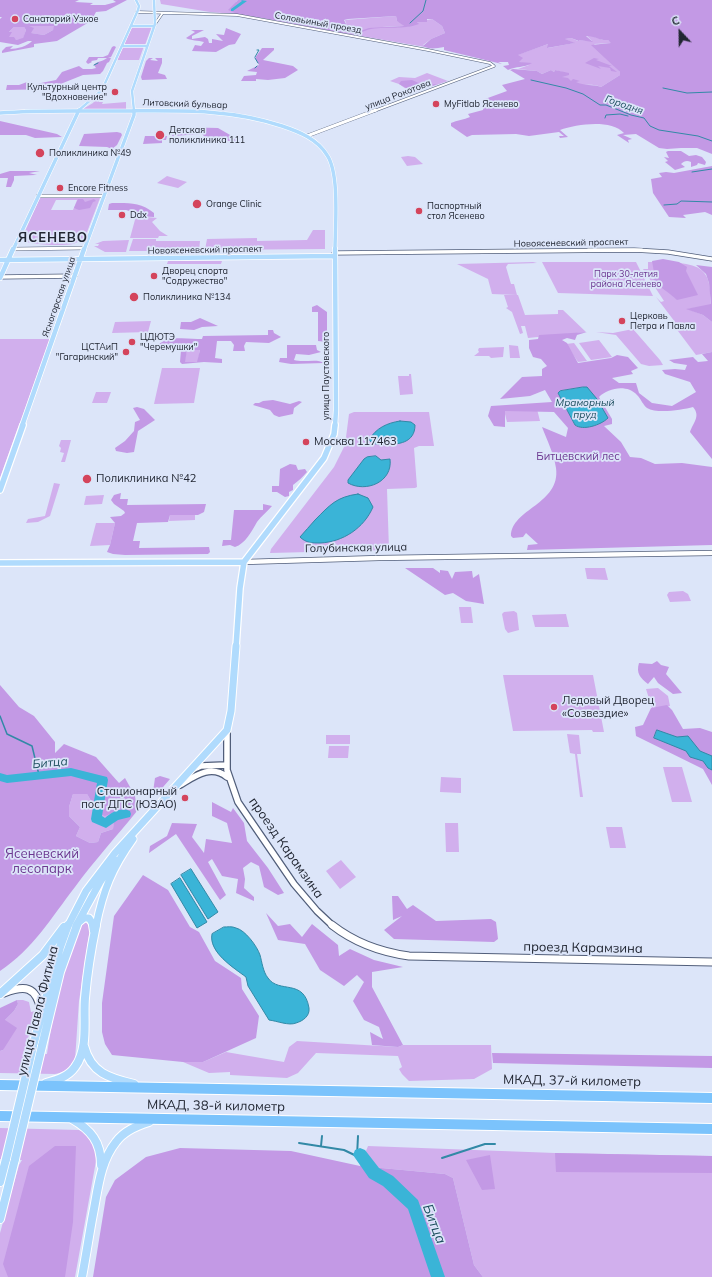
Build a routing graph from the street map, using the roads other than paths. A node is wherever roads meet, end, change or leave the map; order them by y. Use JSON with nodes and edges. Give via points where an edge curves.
{"nodes":[{"id":1,"x":136,"y":0,"type":"edge"},
{"id":2,"x":154,"y":0,"type":"edge"},
{"id":3,"x":137,"y":12,"type":"junction"},
{"id":4,"x":155,"y":14,"type":"junction"},
{"id":5,"x":162,"y":14,"type":"junction"},
{"id":6,"x":154,"y":25,"type":"junction"},
{"id":7,"x":131,"y":26,"type":"junction"},
{"id":8,"x":122,"y":46,"type":"junction"},
{"id":9,"x":146,"y":46,"type":"junction"},
{"id":10,"x":494,"y":66,"type":"joint"},
{"id":11,"x":78,"y":111,"type":"junction"},
{"id":12,"x":134,"y":111,"type":"junction"},
{"id":13,"x":0,"y":113,"type":"edge"},
{"id":14,"x":307,"y":136,"type":"junction"},
{"id":15,"x":38,"y":196,"type":"junction"},
{"id":16,"x":104,"y":196,"type":"junction"},
{"id":17,"x":85,"y":248,"type":"junction"},
{"id":18,"x":14,"y":249,"type":"junction"},
{"id":19,"x":334,"y":255,"type":"junction"},
{"id":20,"x":81,"y":257,"type":"junction"},
{"id":21,"x":0,"y":258,"type":"edge"},
{"id":22,"x":9,"y":258,"type":"junction"},
{"id":23,"x":712,"y":261,"type":"edge"},
{"id":24,"x":75,"y":276,"type":"junction"},
{"id":25,"x":0,"y":278,"type":"edge"},
{"id":26,"x":0,"y":490,"type":"edge"},
{"id":27,"x":712,"y":553,"type":"edge"},
{"id":28,"x":244,"y":562,"type":"junction"},
{"id":29,"x":0,"y":563,"type":"edge"},
{"id":30,"x":227,"y":730,"type":"junction"},
{"id":31,"x":226,"y":765,"type":"junction"},
{"id":32,"x":194,"y":769,"type":"junction"},
{"id":33,"x":228,"y":777,"type":"junction"},
{"id":34,"x":180,"y":785,"type":"junction"},
{"id":35,"x":140,"y":827,"type":"junction"},
{"id":36,"x":80,"y":900,"type":"junction"},
{"id":37,"x":75,"y":928,"type":"junction"},
{"id":38,"x":93,"y":943,"type":"junction"},
{"id":39,"x":712,"y":962,"type":"edge"},
{"id":40,"x":0,"y":995,"type":"edge"},
{"id":41,"x":41,"y":1012,"type":"junction"},
{"id":42,"x":83,"y":1041,"type":"junction"},
{"id":43,"x":37,"y":1046,"type":"junction"},
{"id":44,"x":0,"y":1084,"type":"edge"},
{"id":45,"x":12,"y":1085,"type":"junction"},
{"id":46,"x":151,"y":1088,"type":"junction"},
{"id":47,"x":430,"y":1093,"type":"joint"},
{"id":48,"x":712,"y":1098,"type":"edge"},
{"id":49,"x":0,"y":1116,"type":"edge"},
{"id":50,"x":69,"y":1117,"type":"junction"},
{"id":51,"x":168,"y":1119,"type":"junction"},
{"id":52,"x":712,"y":1129,"type":"edge"},
{"id":53,"x":10,"y":1159,"type":"junction"},
{"id":54,"x":100,"y":1175,"type":"junction"},
{"id":55,"x":0,"y":1182,"type":"edge"},
{"id":56,"x":0,"y":1219,"type":"edge"},
{"id":57,"x":82,"y":1277,"type":"edge"}],
"edges":[{"from":1,"to":3,"type":"main road","via":[[139,6]]},
{"from":2,"to":4,"type":"main road"},
{"from":3,"to":4,"type":"street","name":"Соловьиный проезд"},
{"from":3,"to":7,"type":"main road"},
{"from":4,"to":5,"type":"street","name":"Соловьиный проезд"},
{"from":4,"to":6,"type":"main road"},
{"from":5,"to":6,"type":"street"},
{"from":5,"to":10,"type":"street","name":"Соловьиный проезд","via":[[237,15],[443,52]]},
{"from":6,"to":7,"type":"main road"},
{"from":6,"to":9,"type":"main road"},
{"from":7,"to":8,"type":"main road"},
{"from":8,"to":9,"type":"main road"},
{"from":8,"to":11,"type":"main road","via":[[102,90]]},
{"from":9,"to":12,"type":"main road","via":[[131,93]]},
{"from":10,"to":14,"type":"street","name":"улица Рокотова"},
{"from":11,"to":12,"type":"main road","name":"Литовский бульвар"},
{"from":11,"to":13,"type":"main road","name":"Литовский бульвар"},
{"from":11,"to":15,"type":"main road"},
{"from":12,"to":14,"type":"main road","name":"Литовский бульвар","via":[[194,110],[234,114],[272,122]]},
{"from":12,"to":16,"type":"main road","name":"Ясногорская улица"},
{"from":14,"to":19,"type":"main road","name":"Литовский бульвар","via":[[326,153],[333,167]]},
{"from":15,"to":16,"type":"street"},
{"from":15,"to":18,"type":"main road"},
{"from":16,"to":17,"type":"main road","name":"Ясногорская улица"},
{"from":17,"to":18,"type":"street"},
{"from":17,"to":20,"type":"main road","name":"Ясногорская улица"},
{"from":18,"to":22,"type":"main road"},
{"from":19,"to":20,"type":"main road","name":"Новоясеневский проспект"},
{"from":19,"to":23,"type":"street","name":"Новоясеневский проспект","via":[[655,254]]},
{"from":19,"to":28,"type":"main road","name":"улица Паустовского","via":[[336,410],[332,440],[324,458]]},
{"from":20,"to":22,"type":"main road","name":"Новоясеневский проспект"},
{"from":20,"to":24,"type":"main road","name":"Ясногорская улица"},
{"from":21,"to":22,"type":"main road","name":"Новоясеневский проспект"},
{"from":22,"to":25,"type":"main road"},
{"from":24,"to":25,"type":"street"},
{"from":24,"to":26,"type":"main road","name":"Ясногорская улица"},
{"from":27,"to":28,"type":"street","name":"Голубинская улица"},
{"from":28,"to":29,"type":"main road","name":"Голубинская улица"},
{"from":28,"to":30,"type":"main road","name":"проезд Карамзина","via":[[231,711]]},
{"from":30,"to":31,"type":"street","name":"проезд Карамзина"},
{"from":30,"to":32,"type":"main road","name":"улица Павла Фитина"},
{"from":31,"to":32,"type":"street","via":[[201,766]]},
{"from":31,"to":33,"type":"street","name":"проезд Карамзина"},
{"from":32,"to":34,"type":"main road","name":"улица Павла Фитина"},
{"from":33,"to":34,"type":"street","name":"улица Павла Фитина","via":[[219,771],[210,771]]},
{"from":33,"to":39,"type":"street","name":"проезд Карамзина","via":[[245,813],[294,886],[311,906],[341,932],[375,949],[414,956]]},
{"from":34,"to":35,"type":"main road","name":"улица Павла Фитина"},
{"from":35,"to":36,"type":"main road","name":"улица Павла Фитина","via":[[99,872]]},
{"from":35,"to":37,"type":"main road","name":"улица Павла Фитина","via":[[105,873],[82,910]]},
{"from":35,"to":38,"type":"main road","via":[[114,868]]},
{"from":36,"to":40,"type":"main road","via":[[55,942],[23,976]]},
{"from":36,"to":41,"type":"main road","name":"улица Павла Фитина","via":[[66,928]]},
{"from":37,"to":38,"type":"main road","via":[[80,921],[89,918],[94,926]]},
{"from":37,"to":43,"type":"main road","name":"улица Павла Фитина"},
{"from":38,"to":42,"type":"main road","via":[[85,1000]]},
{"from":40,"to":41,"type":"street","via":[[28,988],[38,996]]},
{"from":41,"to":43,"type":"main road","name":"улица Павла Фитина"},
{"from":42,"to":45,"type":"main road","via":[[78,1062],[67,1076],[46,1083]]},
{"from":42,"to":46,"type":"main road","via":[[88,1059],[93,1068],[101,1074]]},
{"from":43,"to":53,"type":"main road","name":"улица Павла Фитина","bridge":true},
{"from":44,"to":45,"type":"highway","name":"МКАД, 38-й километр"},
{"from":45,"to":46,"type":"highway","name":"МКАД, 38-й километр"},
{"from":46,"to":47,"type":"highway","name":"МКАД, 38-й километр"},
{"from":47,"to":48,"type":"highway","name":"МКАД, 37-й километр"},
{"from":49,"to":50,"type":"highway","name":"МКАД, 38-й километр"},
{"from":50,"to":51,"type":"highway","name":"МКАД, 38-й километр"},
{"from":50,"to":54,"type":"main road","via":[[94,1135],[100,1153]]},
{"from":51,"to":52,"type":"highway","name":"МКАД, 38-й километр"},
{"from":51,"to":54,"type":"main road","via":[[146,1122],[127,1130],[112,1147]]},
{"from":53,"to":55,"type":"main road","name":"улица Павла Фитина"},
{"from":53,"to":56,"type":"main road","name":"улица Павла Фитина"},
{"from":54,"to":57,"type":"main road"}]}
